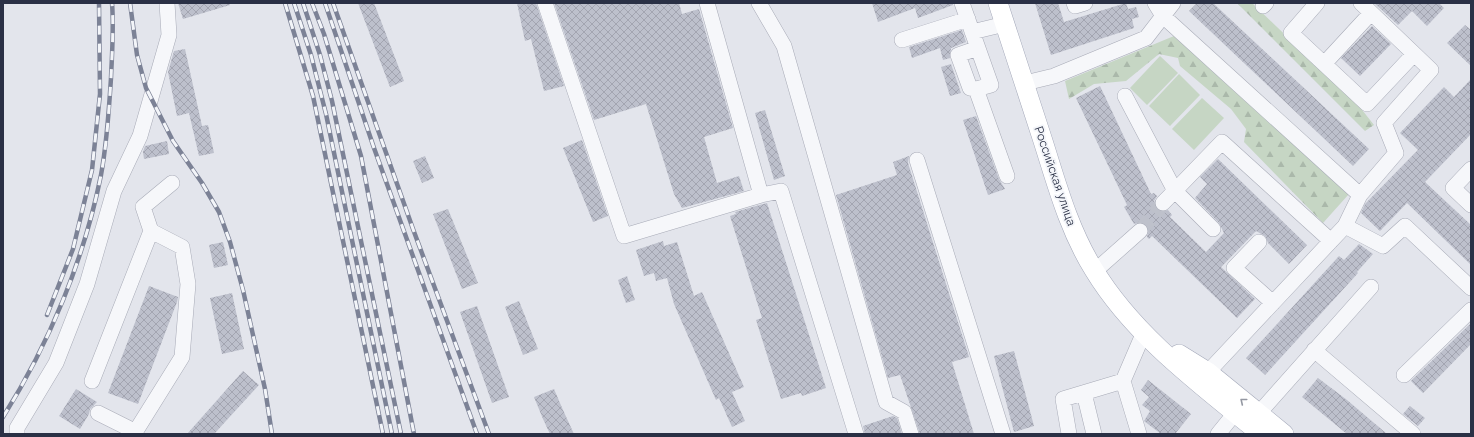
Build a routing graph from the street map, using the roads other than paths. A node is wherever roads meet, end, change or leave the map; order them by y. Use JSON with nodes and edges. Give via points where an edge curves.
{"nodes":[{"id":1,"x":167,"y":3,"type":"edge"},
{"id":2,"x":544,"y":3,"type":"edge"},
{"id":3,"x":707,"y":3,"type":"edge"},
{"id":4,"x":759,"y":3,"type":"edge"},
{"id":5,"x":962,"y":3,"type":"edge"},
{"id":6,"x":998,"y":3,"type":"edge"},
{"id":7,"x":1074,"y":3,"type":"edge"},
{"id":8,"x":1085,"y":3,"type":"edge"},
{"id":9,"x":1173,"y":3,"type":"edge"},
{"id":10,"x":1317,"y":3,"type":"edge"},
{"id":11,"x":1366,"y":8,"type":"edge"},
{"id":12,"x":1159,"y":10,"type":"edge"},
{"id":13,"x":1005,"y":24,"type":"junction"},
{"id":14,"x":970,"y":26,"type":"junction"},
{"id":15,"x":902,"y":40,"type":"dead end"},
{"id":16,"x":978,"y":48,"type":"junction"},
{"id":17,"x":1414,"y":54,"type":"junction"},
{"id":18,"x":1324,"y":64,"type":"junction"},
{"id":19,"x":1025,"y":83,"type":"junction"},
{"id":20,"x":976,"y":89,"type":"junction"},
{"id":21,"x":1125,"y":96,"type":"dead end"},
{"id":22,"x":1367,"y":104,"type":"junction"},
{"id":23,"x":1386,"y":121,"type":"junction"},
{"id":24,"x":917,"y":160,"type":"dead end"},
{"id":25,"x":1471,"y":169,"type":"edge"},
{"id":26,"x":1007,"y":176,"type":"dead end"},
{"id":27,"x":172,"y":183,"type":"dead end"},
{"id":28,"x":1175,"y":191,"type":"junction"},
{"id":29,"x":761,"y":195,"type":"junction"},
{"id":30,"x":1360,"y":195,"type":"junction"},
{"id":31,"x":1163,"y":203,"type":"tunnel mouth"},
{"id":32,"x":1471,"y":205,"type":"edge"},
{"id":33,"x":1345,"y":226,"type":"junction"},
{"id":34,"x":1213,"y":229,"type":"dead end"},
{"id":35,"x":151,"y":231,"type":"junction"},
{"id":36,"x":1140,"y":231,"type":"tunnel mouth"},
{"id":37,"x":1331,"y":241,"type":"junction"},
{"id":38,"x":1259,"y":242,"type":"dead end"},
{"id":39,"x":1094,"y":271,"type":"junction"},
{"id":40,"x":1371,"y":287,"type":"dead end"},
{"id":41,"x":1471,"y":288,"type":"edge"},
{"id":42,"x":1273,"y":303,"type":"junction"},
{"id":43,"x":1471,"y":310,"type":"edge"},
{"id":44,"x":1144,"y":332,"type":"junction"},
{"id":45,"x":1314,"y":350,"type":"junction"},
{"id":46,"x":1208,"y":372,"type":"junction"},
{"id":47,"x":1404,"y":375,"type":"dead end"},
{"id":48,"x":92,"y":381,"type":"dead end"},
{"id":49,"x":1123,"y":381,"type":"junction"},
{"id":50,"x":1084,"y":393,"type":"junction"},
{"id":51,"x":98,"y":413,"type":"dead end"},
{"id":52,"x":1235,"y":413,"type":"junction"},
{"id":53,"x":1259,"y":413,"type":"junction"},
{"id":54,"x":135,"y":433,"type":"edge"},
{"id":55,"x":17,"y":434,"type":"edge"},
{"id":56,"x":856,"y":434,"type":"edge"},
{"id":57,"x":911,"y":434,"type":"edge"},
{"id":58,"x":1003,"y":434,"type":"edge"},
{"id":59,"x":1069,"y":434,"type":"edge"},
{"id":60,"x":1094,"y":434,"type":"edge"},
{"id":61,"x":1139,"y":434,"type":"edge"},
{"id":62,"x":1218,"y":434,"type":"edge"},
{"id":63,"x":1261,"y":434,"type":"edge"},
{"id":64,"x":1284,"y":434,"type":"edge"},
{"id":65,"x":1413,"y":434,"type":"edge"}],
"edges":[{"from":1,"to":55,"type":"street","via":[[169,34],[140,136],[114,191],[87,284],[56,363],[17,428]]},
{"from":2,"to":29,"type":"street","via":[[624,236]]},
{"from":3,"to":29,"type":"street"},
{"from":4,"to":57,"type":"street","via":[[784,46],[886,402],[904,412]]},
{"from":5,"to":14,"type":"street"},
{"from":6,"to":13,"type":"main road","name":"Российская улица"},
{"from":7,"to":8,"type":"street","via":[[1075,6]]},
{"from":9,"to":12,"type":"street"},
{"from":10,"to":18,"type":"street","via":[[1291,33]]},
{"from":11,"to":17,"type":"street"},
{"from":11,"to":18,"type":"street"},
{"from":12,"to":19,"type":"street","via":[[1146,38],[1054,76]]},
{"from":12,"to":30,"type":"street"},
{"from":13,"to":14,"type":"street"},
{"from":13,"to":19,"type":"main road","name":"Российская улица"},
{"from":14,"to":15,"type":"street"},
{"from":14,"to":16,"type":"street"},
{"from":16,"to":20,"type":"street","via":[[991,85]]},
{"from":16,"to":20,"type":"street","via":[[958,55],[970,88]]},
{"from":17,"to":22,"type":"street"},
{"from":17,"to":23,"type":"street","via":[[1431,70]]},
{"from":18,"to":22,"type":"street"},
{"from":19,"to":39,"type":"main road","name":"Российская улица","via":[[1060,195],[1081,248]]},
{"from":20,"to":26,"type":"street"},
{"from":21,"to":28,"type":"street"},
{"from":22,"to":23,"type":"street"},
{"from":23,"to":30,"type":"street","via":[[1384,123],[1396,153]]},
{"from":24,"to":58,"type":"street"},
{"from":25,"to":32,"type":"street","via":[[1453,188]]},
{"from":27,"to":35,"type":"street","via":[[143,207]]},
{"from":28,"to":31,"type":"street"},
{"from":28,"to":34,"type":"street"},
{"from":28,"to":37,"type":"street","via":[[1222,142]]},
{"from":29,"to":56,"type":"street","via":[[781,191]]},
{"from":30,"to":33,"type":"street"},
{"from":33,"to":37,"type":"street"},
{"from":33,"to":41,"type":"street","via":[[1383,246],[1405,226]]},
{"from":35,"to":48,"type":"street"},
{"from":35,"to":54,"type":"street","via":[[182,247],[188,284],[182,357]]},
{"from":36,"to":39,"type":"street"},
{"from":37,"to":42,"type":"street"},
{"from":38,"to":42,"type":"street","via":[[1234,268]]},
{"from":39,"to":44,"type":"main road","name":"Российская улица"},
{"from":40,"to":45,"type":"street"},
{"from":42,"to":46,"type":"street"},
{"from":43,"to":47,"type":"street"},
{"from":44,"to":46,"type":"main road","name":"Российская улица"},
{"from":44,"to":49,"type":"street"},
{"from":44,"to":52,"type":"main road","name":"Российская улица","via":[[1198,383]]},
{"from":45,"to":53,"type":"street"},
{"from":45,"to":65,"type":"street"},
{"from":53,"to":46,"type":"main road","name":"Российская улица","one_way":true},
{"from":49,"to":50,"type":"street"},
{"from":49,"to":61,"type":"street"},
{"from":50,"to":59,"type":"street","via":[[1063,399]]},
{"from":50,"to":60,"type":"street"},
{"from":51,"to":54,"type":"street"},
{"from":52,"to":62,"type":"street"},
{"from":52,"to":63,"type":"main road","name":"Российская улица"},
{"from":53,"to":64,"type":"main road","name":"Российская улица"}]}
